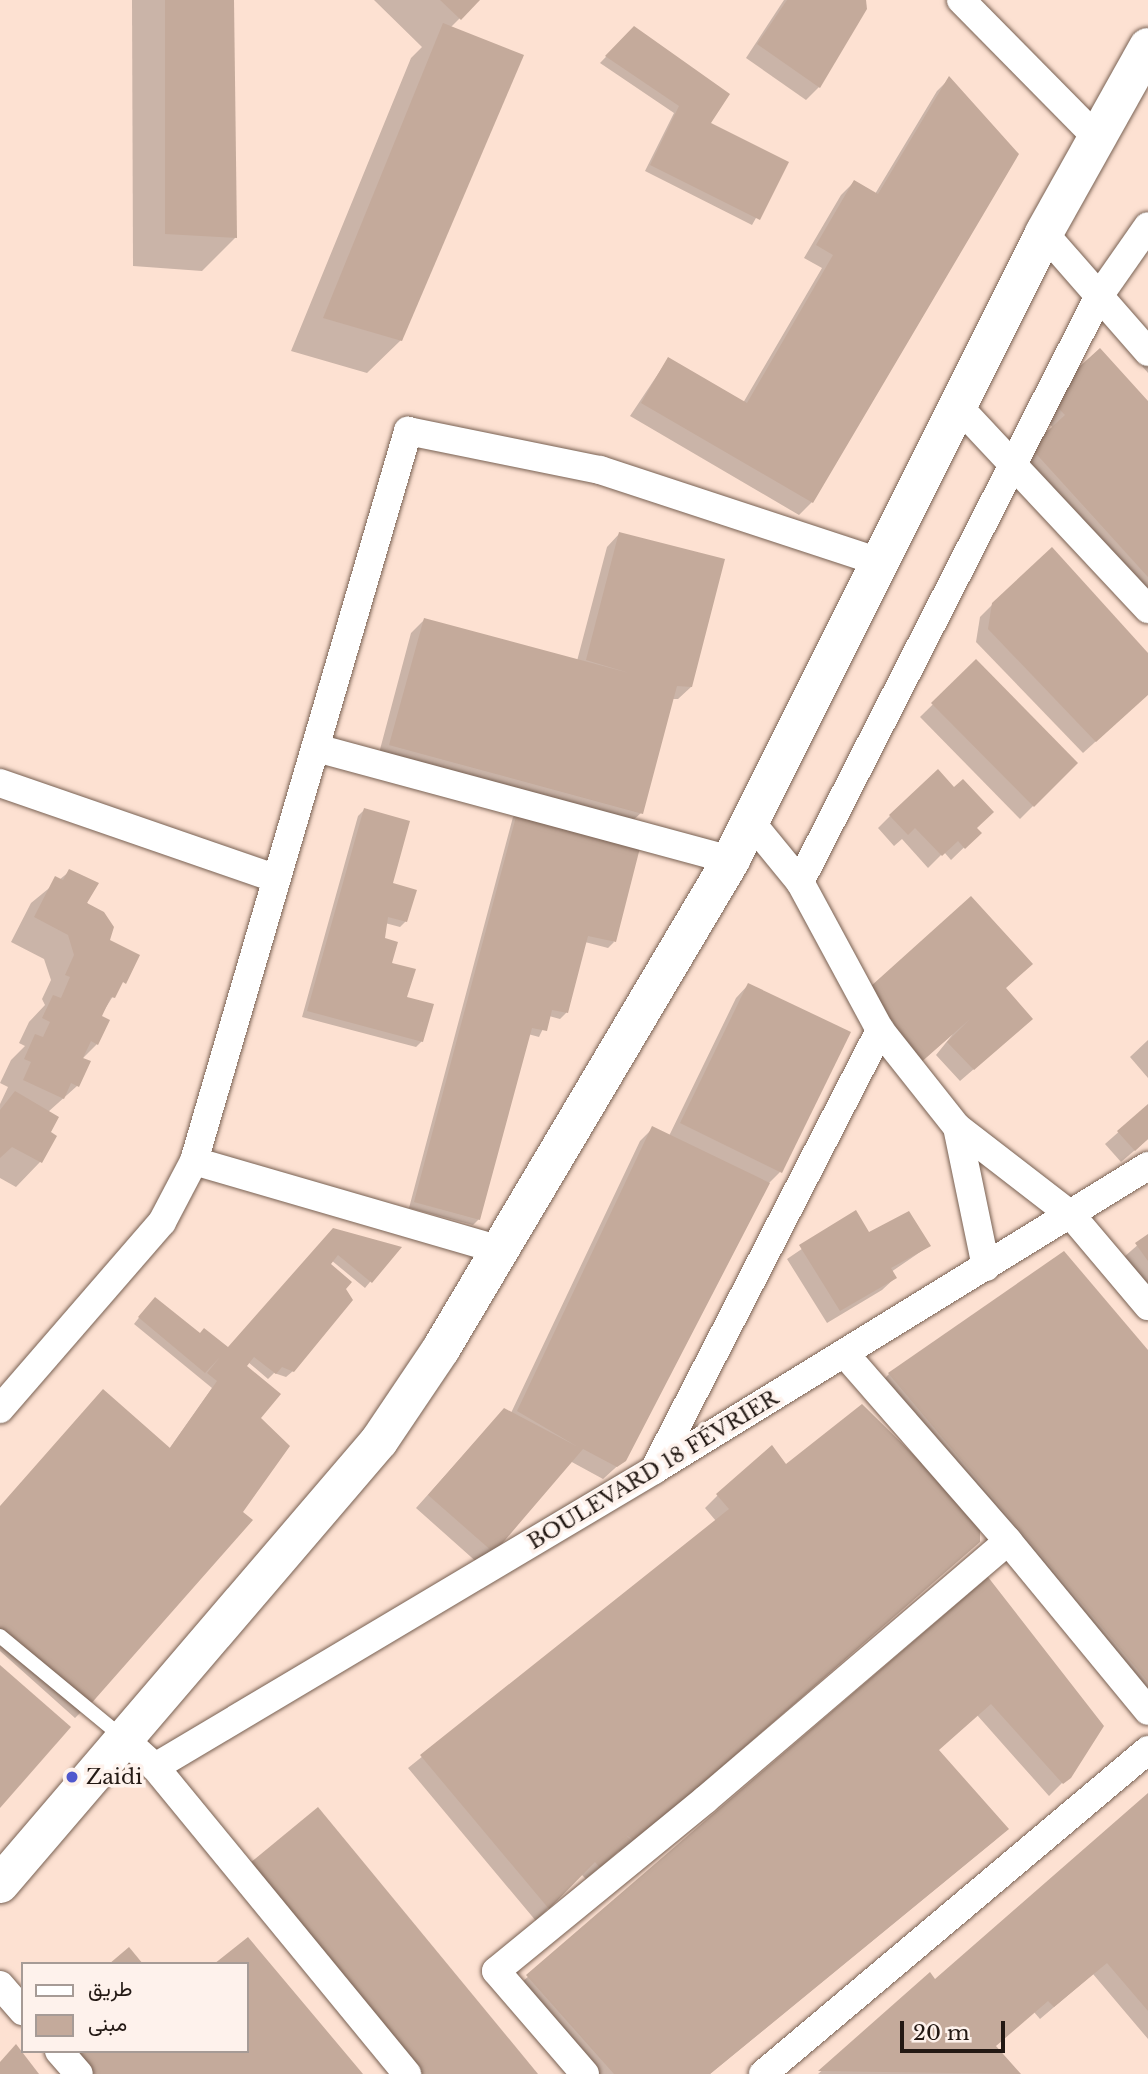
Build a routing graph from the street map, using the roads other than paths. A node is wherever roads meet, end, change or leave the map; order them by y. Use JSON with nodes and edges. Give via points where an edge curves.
{"nodes":[{"id":1,"x":961,"y":0,"type":"edge"},
{"id":2,"x":1148,"y":47,"type":"edge"},
{"id":3,"x":1096,"y":137,"type":"junction"},
{"id":4,"x":1148,"y":226,"type":"edge"},
{"id":5,"x":1044,"y":233,"type":"junction"},
{"id":6,"x":1098,"y":296,"type":"junction"},
{"id":7,"x":1148,"y":352,"type":"edge"},
{"id":8,"x":958,"y":406,"type":"junction"},
{"id":9,"x":1011,"y":462,"type":"junction"},
{"id":10,"x":879,"y":562,"type":"junction"},
{"id":11,"x":1148,"y":609,"type":"edge"},
{"id":12,"x":316,"y":748,"type":"junction"},
{"id":13,"x":0,"y":783,"type":"edge"},
{"id":14,"x":750,"y":821,"type":"junction"},
{"id":15,"x":731,"y":860,"type":"junction"},
{"id":16,"x":275,"y":878,"type":"junction"},
{"id":17,"x":800,"y":882,"type":"junction"},
{"id":18,"x":880,"y":1030,"type":"junction"},
{"id":19,"x":957,"y":1127,"type":"junction"},
{"id":20,"x":194,"y":1161,"type":"junction"},
{"id":21,"x":1148,"y":1166,"type":"edge"},
{"id":22,"x":1072,"y":1216,"type":"junction"},
{"id":23,"x":501,"y":1250,"type":"junction"},
{"id":24,"x":986,"y":1267,"type":"junction"},
{"id":25,"x":1148,"y":1306,"type":"edge"},
{"id":26,"x":845,"y":1354,"type":"junction"},
{"id":27,"x":0,"y":1409,"type":"edge"},
{"id":28,"x":654,"y":1470,"type":"junction"},
{"id":29,"x":1009,"y":1541,"type":"junction"},
{"id":30,"x":0,"y":1636,"type":"edge"},
{"id":31,"x":1148,"y":1711,"type":"edge"},
{"id":32,"x":123,"y":1738,"type":"junction"},
{"id":33,"x":1148,"y":1750,"type":"edge"},
{"id":34,"x":155,"y":1768,"type":"junction"},
{"id":35,"x":0,"y":1884,"type":"edge"},
{"id":36,"x":0,"y":1985,"type":"edge"},
{"id":37,"x":21,"y":2009,"type":"edge"},
{"id":38,"x":61,"y":2053,"type":"edge"},
{"id":39,"x":79,"y":2074,"type":"edge"},
{"id":40,"x":407,"y":2074,"type":"edge"},
{"id":41,"x":584,"y":2074,"type":"edge"},
{"id":42,"x":763,"y":2074,"type":"edge"}],
"edges":[{"from":1,"to":3,"type":"street"},
{"from":2,"to":3,"type":"main road"},
{"from":3,"to":5,"type":"main road"},
{"from":4,"to":6,"type":"street"},
{"from":5,"to":6,"type":"street"},
{"from":5,"to":8,"type":"main road"},
{"from":6,"to":7,"type":"street"},
{"from":6,"to":9,"type":"street"},
{"from":8,"to":9,"type":"street"},
{"from":8,"to":10,"type":"main road"},
{"from":9,"to":11,"type":"street"},
{"from":9,"to":17,"type":"street"},
{"from":10,"to":12,"type":"street","via":[[600,470],[408,431]]},
{"from":10,"to":14,"type":"main road"},
{"from":12,"to":15,"type":"street"},
{"from":12,"to":16,"type":"street"},
{"from":13,"to":16,"type":"street"},
{"from":14,"to":15,"type":"main road"},
{"from":14,"to":17,"type":"street"},
{"from":15,"to":23,"type":"main road"},
{"from":16,"to":20,"type":"street"},
{"from":17,"to":18,"type":"street"},
{"from":18,"to":19,"type":"street"},
{"from":18,"to":28,"type":"street"},
{"from":19,"to":22,"type":"street"},
{"from":19,"to":24,"type":"street"},
{"from":20,"to":23,"type":"street"},
{"from":20,"to":27,"type":"street","via":[[162,1222]]},
{"from":21,"to":22,"type":"street","name":"BOULEVARD 18 FÉVRIER"},
{"from":22,"to":24,"type":"street","name":"BOULEVARD 18 FÉVRIER"},
{"from":22,"to":25,"type":"street"},
{"from":23,"to":32,"type":"main road","via":[[379,1441]]},
{"from":24,"to":26,"type":"street","name":"BOULEVARD 18 FÉVRIER"},
{"from":26,"to":28,"type":"street","name":"BOULEVARD 18 FÉVRIER"},
{"from":26,"to":29,"type":"street"},
{"from":28,"to":34,"type":"street","name":"BOULEVARD 18 FÉVRIER"},
{"from":29,"to":31,"type":"street"},
{"from":29,"to":41,"type":"street","via":[[717,1791],[496,1971]]},
{"from":30,"to":32,"type":"lane"},
{"from":32,"to":34,"type":"street"},
{"from":32,"to":35,"type":"main road"},
{"from":33,"to":42,"type":"street"},
{"from":34,"to":40,"type":"street"},
{"from":36,"to":37,"type":"street"},
{"from":38,"to":39,"type":"street"}]}
